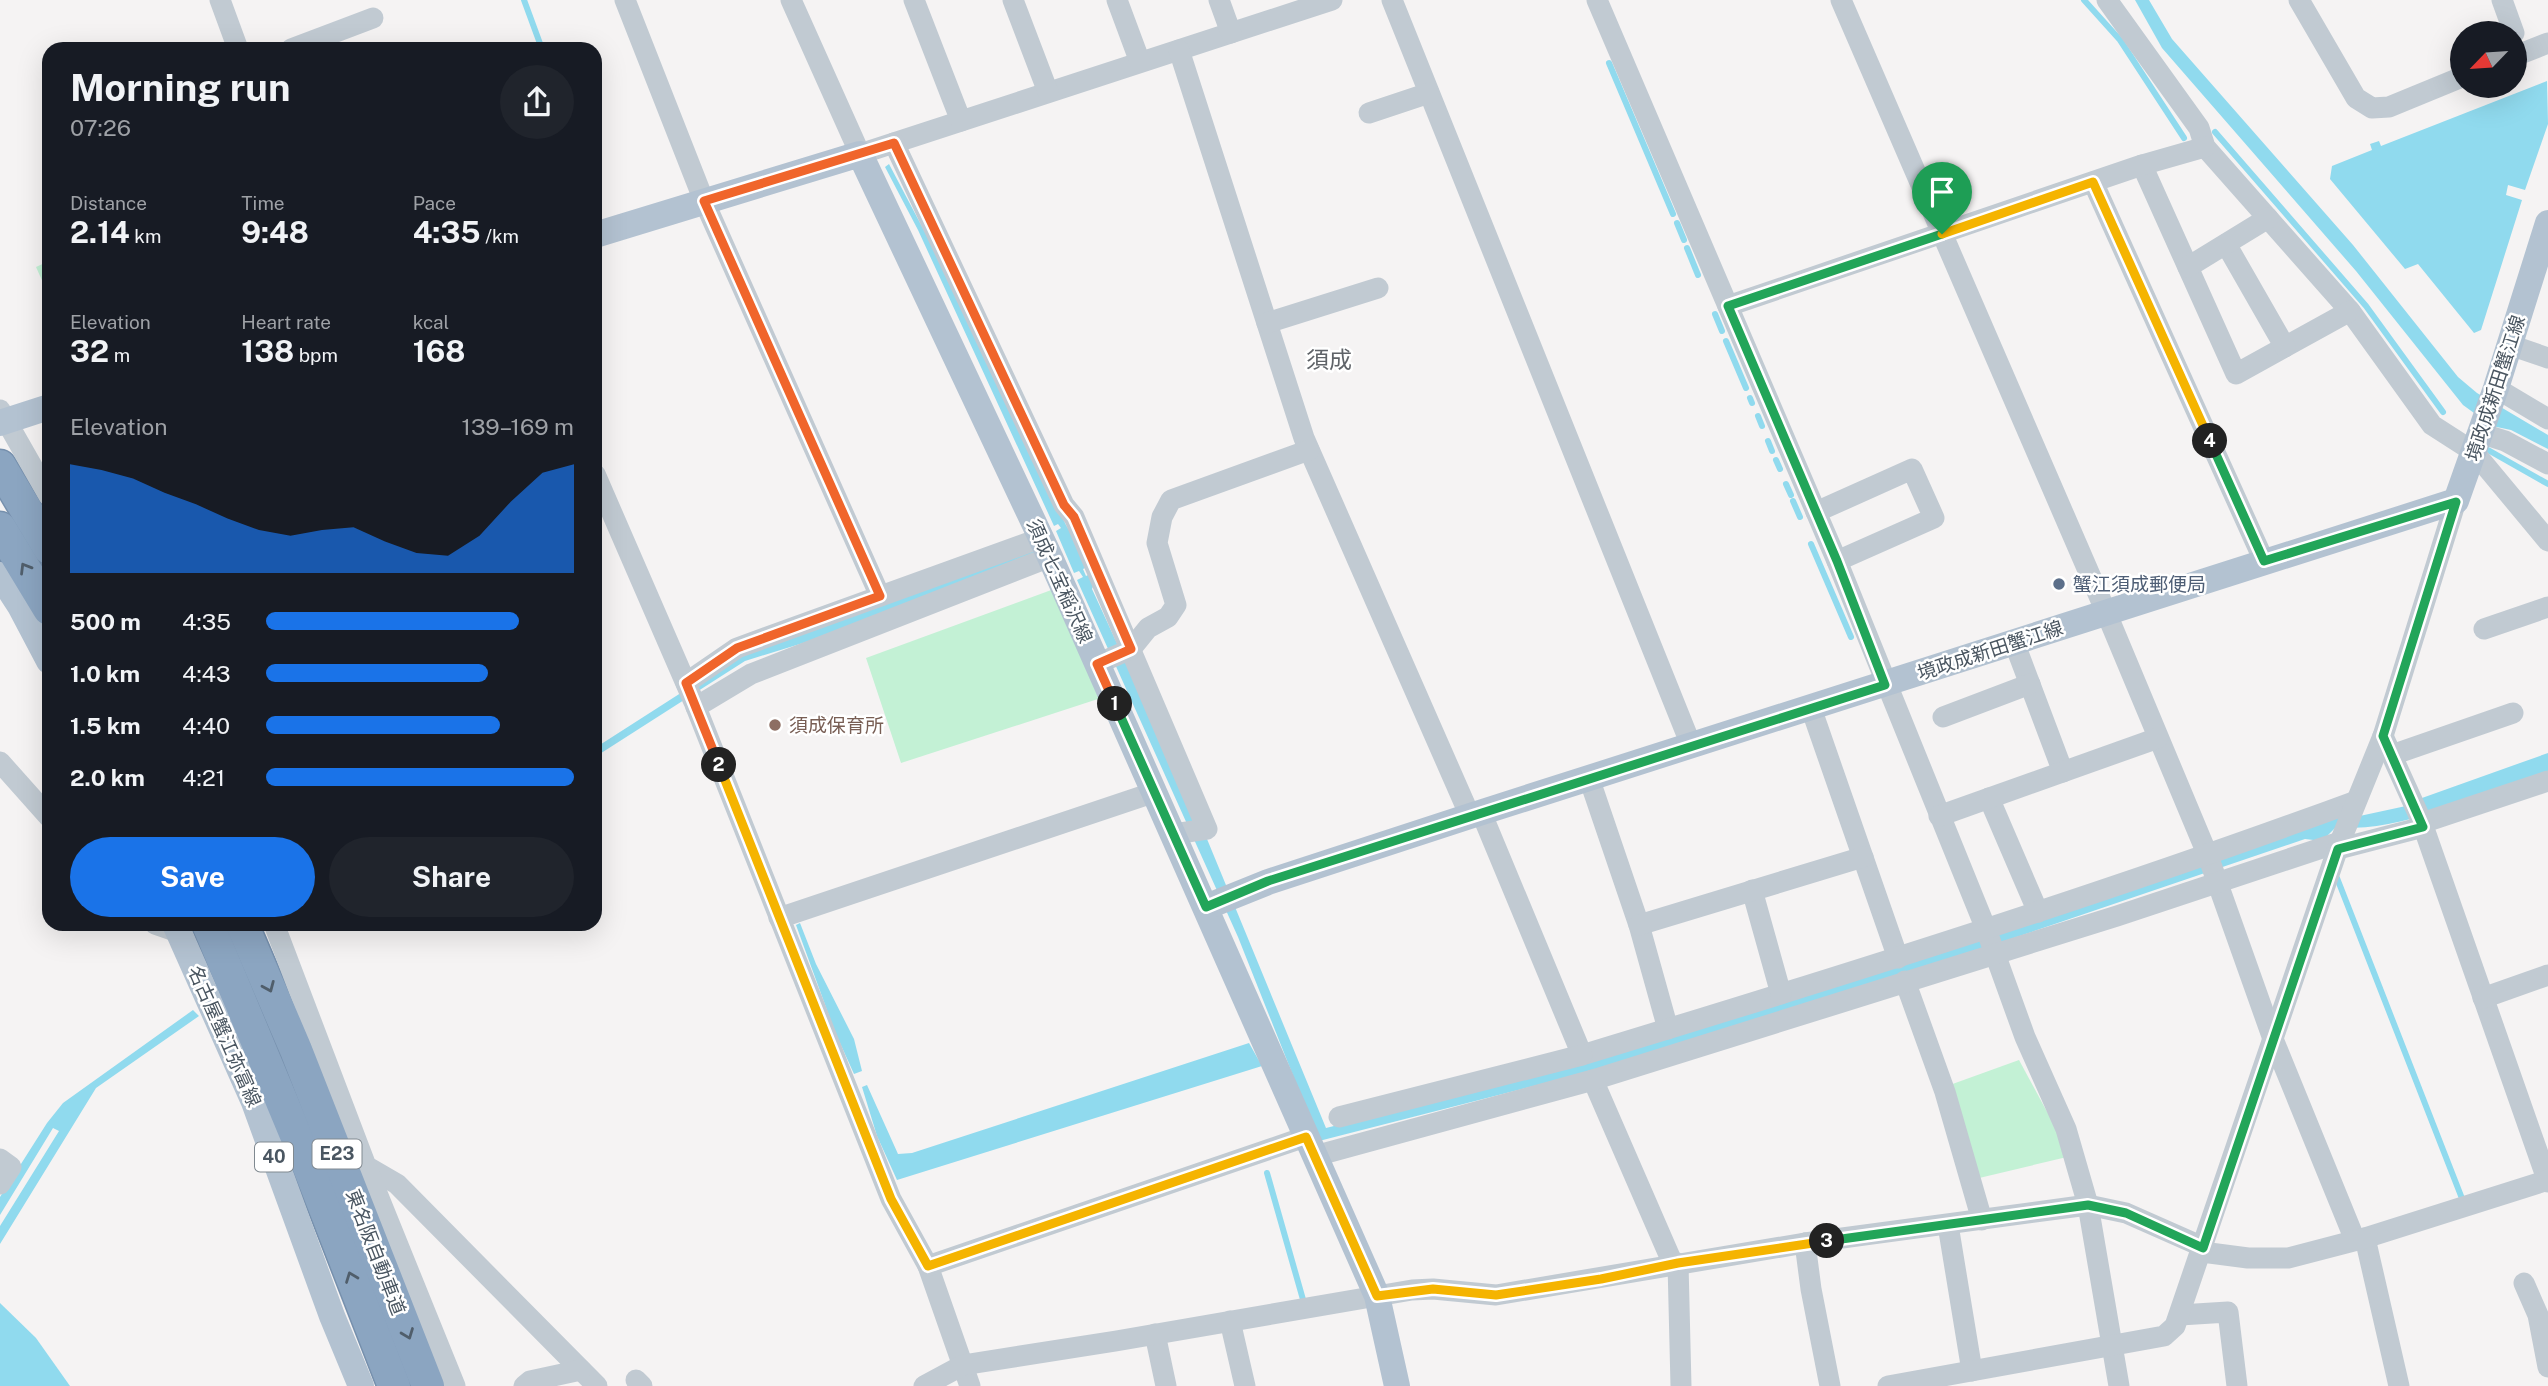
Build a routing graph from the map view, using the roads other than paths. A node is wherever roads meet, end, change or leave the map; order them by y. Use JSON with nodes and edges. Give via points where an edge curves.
{"nodes":[{"id":1,"x":220,"y":0,"type":"edge"},
{"id":2,"x":625,"y":0,"type":"edge"},
{"id":3,"x":791,"y":0,"type":"edge"},
{"id":4,"x":914,"y":0,"type":"edge"},
{"id":5,"x":1013,"y":0,"type":"edge"},
{"id":6,"x":1117,"y":0,"type":"edge"},
{"id":7,"x":1219,"y":0,"type":"edge"},
{"id":8,"x":1392,"y":0,"type":"edge"},
{"id":9,"x":1597,"y":0,"type":"edge"},
{"id":10,"x":1841,"y":0,"type":"edge"},
{"id":11,"x":2107,"y":0,"type":"edge"},
{"id":12,"x":2299,"y":0,"type":"edge"},
{"id":13,"x":2502,"y":0,"type":"edge"},
{"id":14,"x":1325,"y":1,"type":"edge"},
{"id":15,"x":373,"y":18,"type":"dead end"},
{"id":16,"x":2509,"y":21,"type":"edge"},
{"id":17,"x":1231,"y":33,"type":"junction"},
{"id":18,"x":235,"y":42,"type":"edge"},
{"id":19,"x":310,"y":42,"type":"edge"},
{"id":20,"x":2548,"y":43,"type":"edge"},
{"id":21,"x":2527,"y":44,"type":"edge"},
{"id":22,"x":1179,"y":50,"type":"junction"},
{"id":23,"x":1140,"y":62,"type":"junction"},
{"id":24,"x":2450,"y":82,"type":"edge"},
{"id":25,"x":1048,"y":92,"type":"junction"},
{"id":26,"x":1429,"y":93,"type":"junction"},
{"id":27,"x":1369,"y":113,"type":"dead end"},
{"id":28,"x":961,"y":121,"type":"junction"},
{"id":29,"x":894,"y":143,"type":"junction"},
{"id":30,"x":2205,"y":147,"type":"junction"},
{"id":31,"x":860,"y":154,"type":"junction"},
{"id":32,"x":2142,"y":165,"type":"junction"},
{"id":33,"x":2093,"y":182,"type":"junction"},
{"id":34,"x":704,"y":201,"type":"junction"},
{"id":35,"x":2268,"y":218,"type":"junction"},
{"id":36,"x":2548,"y":223,"type":"edge"},
{"id":37,"x":602,"y":233,"type":"edge"},
{"id":38,"x":1942,"y":234,"type":"junction"},
{"id":39,"x":2226,"y":244,"type":"junction"},
{"id":40,"x":2188,"y":267,"type":"junction"},
{"id":41,"x":1378,"y":288,"type":"dead end"},
{"id":42,"x":1728,"y":306,"type":"junction"},
{"id":43,"x":2350,"y":311,"type":"junction"},
{"id":44,"x":1267,"y":323,"type":"junction"},
{"id":45,"x":2510,"y":345,"type":"junction"},
{"id":46,"x":2285,"y":347,"type":"junction"},
{"id":47,"x":2548,"y":358,"type":"edge"},
{"id":48,"x":2496,"y":388,"type":"junction"},
{"id":49,"x":42,"y":409,"type":"edge"},
{"id":50,"x":2,"y":418,"type":"edge"},
{"id":51,"x":2548,"y":419,"type":"edge"},
{"id":52,"x":2480,"y":435,"type":"junction"},
{"id":53,"x":1309,"y":450,"type":"junction"},
{"id":54,"x":2548,"y":464,"type":"edge"},
{"id":55,"x":0,"y":466,"type":"edge"},
{"id":56,"x":42,"y":484,"type":"edge"},
{"id":57,"x":602,"y":490,"type":"edge"},
{"id":58,"x":2456,"y":502,"type":"junction"},
{"id":59,"x":1816,"y":512,"type":"junction"},
{"id":60,"x":0,"y":527,"type":"edge"},
{"id":61,"x":42,"y":536,"type":"edge"},
{"id":62,"x":2548,"y":541,"type":"edge"},
{"id":63,"x":1045,"y":547,"type":"junction"},
{"id":64,"x":1837,"y":561,"type":"junction"},
{"id":65,"x":2264,"y":561,"type":"junction"},
{"id":66,"x":0,"y":575,"type":"edge"},
{"id":67,"x":880,"y":596,"type":"junction"},
{"id":68,"x":42,"y":597,"type":"edge"},
{"id":69,"x":2548,"y":607,"type":"edge"},
{"id":70,"x":2106,"y":612,"type":"junction"},
{"id":71,"x":2484,"y":629,"type":"dead end"},
{"id":72,"x":2014,"y":642,"type":"junction"},
{"id":73,"x":42,"y":648,"type":"edge"},
{"id":74,"x":1117,"y":655,"type":"junction"},
{"id":75,"x":2030,"y":684,"type":"junction"},
{"id":76,"x":1885,"y":685,"type":"junction"},
{"id":77,"x":691,"y":695,"type":"junction"},
{"id":78,"x":1811,"y":708,"type":"junction"},
{"id":79,"x":2513,"y":713,"type":"dead end"},
{"id":80,"x":1943,"y":717,"type":"dead end"},
{"id":81,"x":2158,"y":738,"type":"junction"},
{"id":82,"x":1691,"y":745,"type":"junction"},
{"id":83,"x":2387,"y":746,"type":"junction"},
{"id":84,"x":0,"y":762,"type":"edge"},
{"id":85,"x":2063,"y":772,"type":"junction"},
{"id":86,"x":1589,"y":778,"type":"junction"},
{"id":87,"x":2548,"y":781,"type":"edge"},
{"id":88,"x":1155,"y":792,"type":"junction"},
{"id":89,"x":1989,"y":798,"type":"junction"},
{"id":90,"x":2355,"y":806,"type":"junction"},
{"id":91,"x":42,"y":809,"type":"edge"},
{"id":92,"x":1476,"y":814,"type":"junction"},
{"id":93,"x":1939,"y":816,"type":"junction"},
{"id":94,"x":2422,"y":823,"type":"junction"},
{"id":95,"x":1189,"y":832,"type":"junction"},
{"id":96,"x":2340,"y":841,"type":"junction"},
{"id":97,"x":1864,"y":858,"type":"junction"},
{"id":98,"x":2212,"y":869,"type":"junction"},
{"id":99,"x":1752,"y":890,"type":"junction"},
{"id":100,"x":1221,"y":901,"type":"junction"},
{"id":101,"x":2038,"y":912,"type":"junction"},
{"id":102,"x":779,"y":918,"type":"junction"},
{"id":103,"x":1642,"y":924,"type":"junction"},
{"id":104,"x":181,"y":931,"type":"edge"},
{"id":105,"x":182,"y":931,"type":"edge"},
{"id":106,"x":245,"y":931,"type":"edge"},
{"id":107,"x":277,"y":931,"type":"edge"},
{"id":108,"x":1990,"y":941,"type":"junction"},
{"id":109,"x":1898,"y":958,"type":"junction"},
{"id":110,"x":2548,"y":975,"type":"edge"},
{"id":111,"x":1905,"y":981,"type":"junction"},
{"id":112,"x":1781,"y":995,"type":"junction"},
{"id":113,"x":2483,"y":998,"type":"junction"},
{"id":114,"x":1668,"y":1029,"type":"junction"},
{"id":115,"x":2273,"y":1039,"type":"junction"},
{"id":116,"x":1582,"y":1055,"type":"junction"},
{"id":117,"x":1593,"y":1080,"type":"junction"},
{"id":118,"x":1339,"y":1117,"type":"dead end"},
{"id":119,"x":1310,"y":1147,"type":"junction"},
{"id":120,"x":0,"y":1159,"type":"edge"},
{"id":121,"x":366,"y":1167,"type":"junction"},
{"id":122,"x":2548,"y":1181,"type":"edge"},
{"id":123,"x":0,"y":1184,"type":"edge"},
{"id":124,"x":2088,"y":1205,"type":"junction"},
{"id":125,"x":1982,"y":1220,"type":"junction"},
{"id":126,"x":1948,"y":1225,"type":"junction"},
{"id":127,"x":2360,"y":1239,"type":"junction"},
{"id":128,"x":1805,"y":1243,"type":"junction"},
{"id":129,"x":2202,"y":1250,"type":"junction"},
{"id":130,"x":1675,"y":1263,"type":"junction"},
{"id":131,"x":928,"y":1266,"type":"junction"},
{"id":132,"x":2524,"y":1283,"type":"dead end"},
{"id":133,"x":1377,"y":1296,"type":"junction"},
{"id":134,"x":2180,"y":1315,"type":"junction"},
{"id":135,"x":1230,"y":1321,"type":"junction"},
{"id":136,"x":1155,"y":1334,"type":"junction"},
{"id":137,"x":2110,"y":1345,"type":"junction"},
{"id":138,"x":963,"y":1365,"type":"junction"},
{"id":139,"x":2548,"y":1367,"type":"edge"},
{"id":140,"x":1972,"y":1371,"type":"junction"},
{"id":141,"x":588,"y":1380,"type":"edge"},
{"id":142,"x":361,"y":1386,"type":"edge"},
{"id":143,"x":394,"y":1386,"type":"edge"},
{"id":144,"x":428,"y":1386,"type":"edge"},
{"id":145,"x":455,"y":1386,"type":"edge"},
{"id":146,"x":524,"y":1386,"type":"edge"},
{"id":147,"x":924,"y":1386,"type":"edge"},
{"id":148,"x":970,"y":1386,"type":"edge"},
{"id":149,"x":1166,"y":1386,"type":"edge"},
{"id":150,"x":1245,"y":1386,"type":"edge"},
{"id":151,"x":1397,"y":1386,"type":"edge"},
{"id":152,"x":1681,"y":1386,"type":"edge"},
{"id":153,"x":1830,"y":1386,"type":"edge"},
{"id":154,"x":1888,"y":1386,"type":"edge"},
{"id":155,"x":2119,"y":1386,"type":"edge"},
{"id":156,"x":2237,"y":1386,"type":"edge"},
{"id":157,"x":2399,"y":1386,"type":"edge"}],
"edges":[{"from":1,"to":18,"type":"street"},
{"from":2,"to":34,"type":"street"},
{"from":3,"to":31,"type":"street"},
{"from":4,"to":28,"type":"street"},
{"from":5,"to":25,"type":"street"},
{"from":6,"to":23,"type":"street"},
{"from":7,"to":17,"type":"street"},
{"from":8,"to":26,"type":"street"},
{"from":9,"to":42,"type":"street"},
{"from":10,"to":38,"type":"street"},
{"from":11,"to":30,"type":"street","via":[[2199,128]]},
{"from":12,"to":24,"type":"street","via":[[2356,98],[2372,108],[2389,107]]},
{"from":13,"to":16,"type":"street"},
{"from":14,"to":17,"type":"street"},
{"from":15,"to":19,"type":"street"},
{"from":17,"to":22,"type":"street"},
{"from":20,"to":21,"type":"street"},
{"from":22,"to":23,"type":"street"},
{"from":22,"to":44,"type":"street"},
{"from":23,"to":25,"type":"street"},
{"from":25,"to":28,"type":"street"},
{"from":26,"to":27,"type":"street"},
{"from":26,"to":82,"type":"street"},
{"from":28,"to":29,"type":"street"},
{"from":29,"to":31,"type":"street"},
{"from":29,"to":74,"type":"street","via":[[1064,505],[1074,517]]},
{"from":30,"to":32,"type":"street"},
{"from":30,"to":35,"type":"street"},
{"from":31,"to":34,"type":"main road"},
{"from":31,"to":63,"type":"main road","name":"須成七宝稲沢線"},
{"from":32,"to":33,"type":"street"},
{"from":32,"to":40,"type":"street"},
{"from":33,"to":38,"type":"street"},
{"from":33,"to":65,"type":"street"},
{"from":34,"to":37,"type":"main road"},
{"from":34,"to":67,"type":"street"},
{"from":35,"to":39,"type":"street"},
{"from":35,"to":43,"type":"street"},
{"from":36,"to":45,"type":"main road","name":"境政成新田蟹江線"},
{"from":38,"to":42,"type":"street"},
{"from":38,"to":70,"type":"street"},
{"from":39,"to":40,"type":"street"},
{"from":39,"to":46,"type":"street"},
{"from":40,"to":46,"type":"street","via":[[2236,374]]},
{"from":41,"to":44,"type":"street"},
{"from":42,"to":59,"type":"street"},
{"from":43,"to":46,"type":"street"},
{"from":43,"to":52,"type":"street","via":[[2432,425]]},
{"from":44,"to":53,"type":"street"},
{"from":45,"to":47,"type":"street"},
{"from":45,"to":48,"type":"main road","name":"境政成新田蟹江線"},
{"from":48,"to":51,"type":"street"},
{"from":48,"to":52,"type":"main road","name":"境政成新田蟹江線"},
{"from":49,"to":50,"type":"main road"},
{"from":50,"to":56,"type":"street"},
{"from":52,"to":54,"type":"street","via":[[2505,440]]},
{"from":52,"to":58,"type":"main road","name":"境政成新田蟹江線"},
{"from":52,"to":62,"type":"street"},
{"from":53,"to":74,"type":"street","via":[[1171,500],[1157,542],[1175,605],[1168,617]]},
{"from":53,"to":92,"type":"street"},
{"from":55,"to":61,"type":"highway"},
{"from":57,"to":77,"type":"street"},
{"from":58,"to":65,"type":"main road","name":"境政成新田蟹江線"},
{"from":58,"to":83,"type":"street"},
{"from":59,"to":64,"type":"street"},
{"from":59,"to":64,"type":"street","via":[[1912,469],[1934,518]]},
{"from":68,"to":60,"type":"highway","one_way":true},
{"from":63,"to":67,"type":"street"},
{"from":63,"to":74,"type":"main road","name":"須成七宝稲沢線"},
{"from":63,"to":77,"type":"street","via":[[751,674]]},
{"from":64,"to":76,"type":"street"},
{"from":65,"to":70,"type":"main road","name":"境政成新田蟹江線"},
{"from":66,"to":73,"type":"main road"},
{"from":67,"to":77,"type":"street","via":[[737,648]]},
{"from":69,"to":71,"type":"street"},
{"from":70,"to":72,"type":"main road","name":"境政成新田蟹江線"},
{"from":70,"to":81,"type":"street"},
{"from":72,"to":75,"type":"street"},
{"from":72,"to":76,"type":"main road","name":"境政成新田蟹江線"},
{"from":74,"to":88,"type":"main road","name":"須成七宝稲沢線"},
{"from":74,"to":95,"type":"street","via":[[1207,829]]},
{"from":75,"to":80,"type":"street"},
{"from":75,"to":85,"type":"street"},
{"from":76,"to":78,"type":"main road","name":"境政成新田蟹江線"},
{"from":76,"to":93,"type":"street"},
{"from":77,"to":102,"type":"street"},
{"from":78,"to":82,"type":"main road","name":"境政成新田蟹江線"},
{"from":78,"to":97,"type":"street"},
{"from":79,"to":83,"type":"street"},
{"from":81,"to":85,"type":"street"},
{"from":81,"to":98,"type":"street"},
{"from":82,"to":86,"type":"main road","name":"境政成新田蟹江線"},
{"from":83,"to":90,"type":"street"},
{"from":83,"to":94,"type":"street"},
{"from":84,"to":91,"type":"street"},
{"from":85,"to":89,"type":"street"},
{"from":86,"to":92,"type":"main road","name":"境政成新田蟹江線"},
{"from":86,"to":103,"type":"street"},
{"from":87,"to":94,"type":"street"},
{"from":88,"to":95,"type":"main road","name":"須成七宝稲沢線"},
{"from":88,"to":102,"type":"street"},
{"from":89,"to":93,"type":"street"},
{"from":89,"to":101,"type":"street"},
{"from":90,"to":96,"type":"street"},
{"from":90,"to":98,"type":"street"},
{"from":92,"to":100,"type":"main road","name":"境政成新田蟹江線","via":[[1268,881]]},
{"from":92,"to":116,"type":"street"},
{"from":93,"to":108,"type":"street"},
{"from":94,"to":96,"type":"street"},
{"from":94,"to":113,"type":"street"},
{"from":95,"to":100,"type":"main road","name":"須成七宝稲沢線"},
{"from":96,"to":98,"type":"street"},
{"from":96,"to":115,"type":"street"},
{"from":97,"to":99,"type":"street"},
{"from":97,"to":109,"type":"street"},
{"from":98,"to":101,"type":"street"},
{"from":98,"to":108,"type":"street"},
{"from":98,"to":115,"type":"street"},
{"from":99,"to":103,"type":"street"},
{"from":99,"to":112,"type":"street"},
{"from":100,"to":119,"type":"main road","name":"須成七宝稲沢線"},
{"from":101,"to":108,"type":"street"},
{"from":102,"to":131,"type":"street","via":[[891,1199]]},
{"from":103,"to":114,"type":"street"},
{"from":104,"to":142,"type":"main road","name":"名古屋蟹江弥富線","number":"40","via":[[254,1102]]},
{"from":143,"to":105,"type":"highway","name":"東名阪自動車道","number":"E23","one_way":true,"via":[[303,1152]]},
{"from":106,"to":144,"type":"highway","name":"東名阪自動車道","number":"E23","one_way":true},
{"from":107,"to":121,"type":"street"},
{"from":108,"to":109,"type":"street"},
{"from":108,"to":111,"type":"street"},
{"from":108,"to":124,"type":"street","via":[[2025,1037],[2066,1129]]},
{"from":109,"to":112,"type":"street"},
{"from":110,"to":113,"type":"street"},
{"from":111,"to":117,"type":"street"},
{"from":111,"to":125,"type":"street","via":[[1945,1092]]},
{"from":112,"to":114,"type":"street"},
{"from":113,"to":122,"type":"street"},
{"from":114,"to":116,"type":"street"},
{"from":115,"to":127,"type":"street"},
{"from":115,"to":129,"type":"street"},
{"from":116,"to":118,"type":"street"},
{"from":117,"to":119,"type":"street"},
{"from":117,"to":130,"type":"street"},
{"from":119,"to":131,"type":"street"},
{"from":119,"to":133,"type":"main road","name":"須成七宝稲沢線"},
{"from":120,"to":123,"type":"street","via":[[11,1167]]},
{"from":121,"to":141,"type":"street","via":[[397,1184]]},
{"from":121,"to":145,"type":"street"},
{"from":122,"to":127,"type":"street"},
{"from":124,"to":125,"type":"street"},
{"from":124,"to":129,"type":"street","via":[[2126,1213]]},
{"from":124,"to":137,"type":"street"},
{"from":125,"to":126,"type":"street"},
{"from":126,"to":128,"type":"street"},
{"from":126,"to":140,"type":"street"},
{"from":127,"to":129,"type":"street","via":[[2288,1258],[2248,1258]]},
{"from":127,"to":157,"type":"street"},
{"from":128,"to":130,"type":"street"},
{"from":128,"to":153,"type":"street"},
{"from":129,"to":134,"type":"street"},
{"from":130,"to":133,"type":"street","via":[[1496,1295],[1433,1289]]},
{"from":130,"to":152,"type":"street"},
{"from":131,"to":138,"type":"street"},
{"from":132,"to":139,"type":"street","via":[[2538,1315]]},
{"from":133,"to":135,"type":"street"},
{"from":133,"to":151,"type":"main road","name":"須成七宝稲沢線"},
{"from":134,"to":137,"type":"street","via":[[2164,1336]]},
{"from":134,"to":156,"type":"street","via":[[2228,1312]]},
{"from":135,"to":136,"type":"street"},
{"from":135,"to":150,"type":"street"},
{"from":136,"to":138,"type":"street"},
{"from":136,"to":149,"type":"street"},
{"from":137,"to":140,"type":"street"},
{"from":137,"to":155,"type":"street"},
{"from":138,"to":147,"type":"street"},
{"from":138,"to":148,"type":"street"},
{"from":140,"to":154,"type":"street"},
{"from":141,"to":146,"type":"street","via":[[530,1381]]}]}
